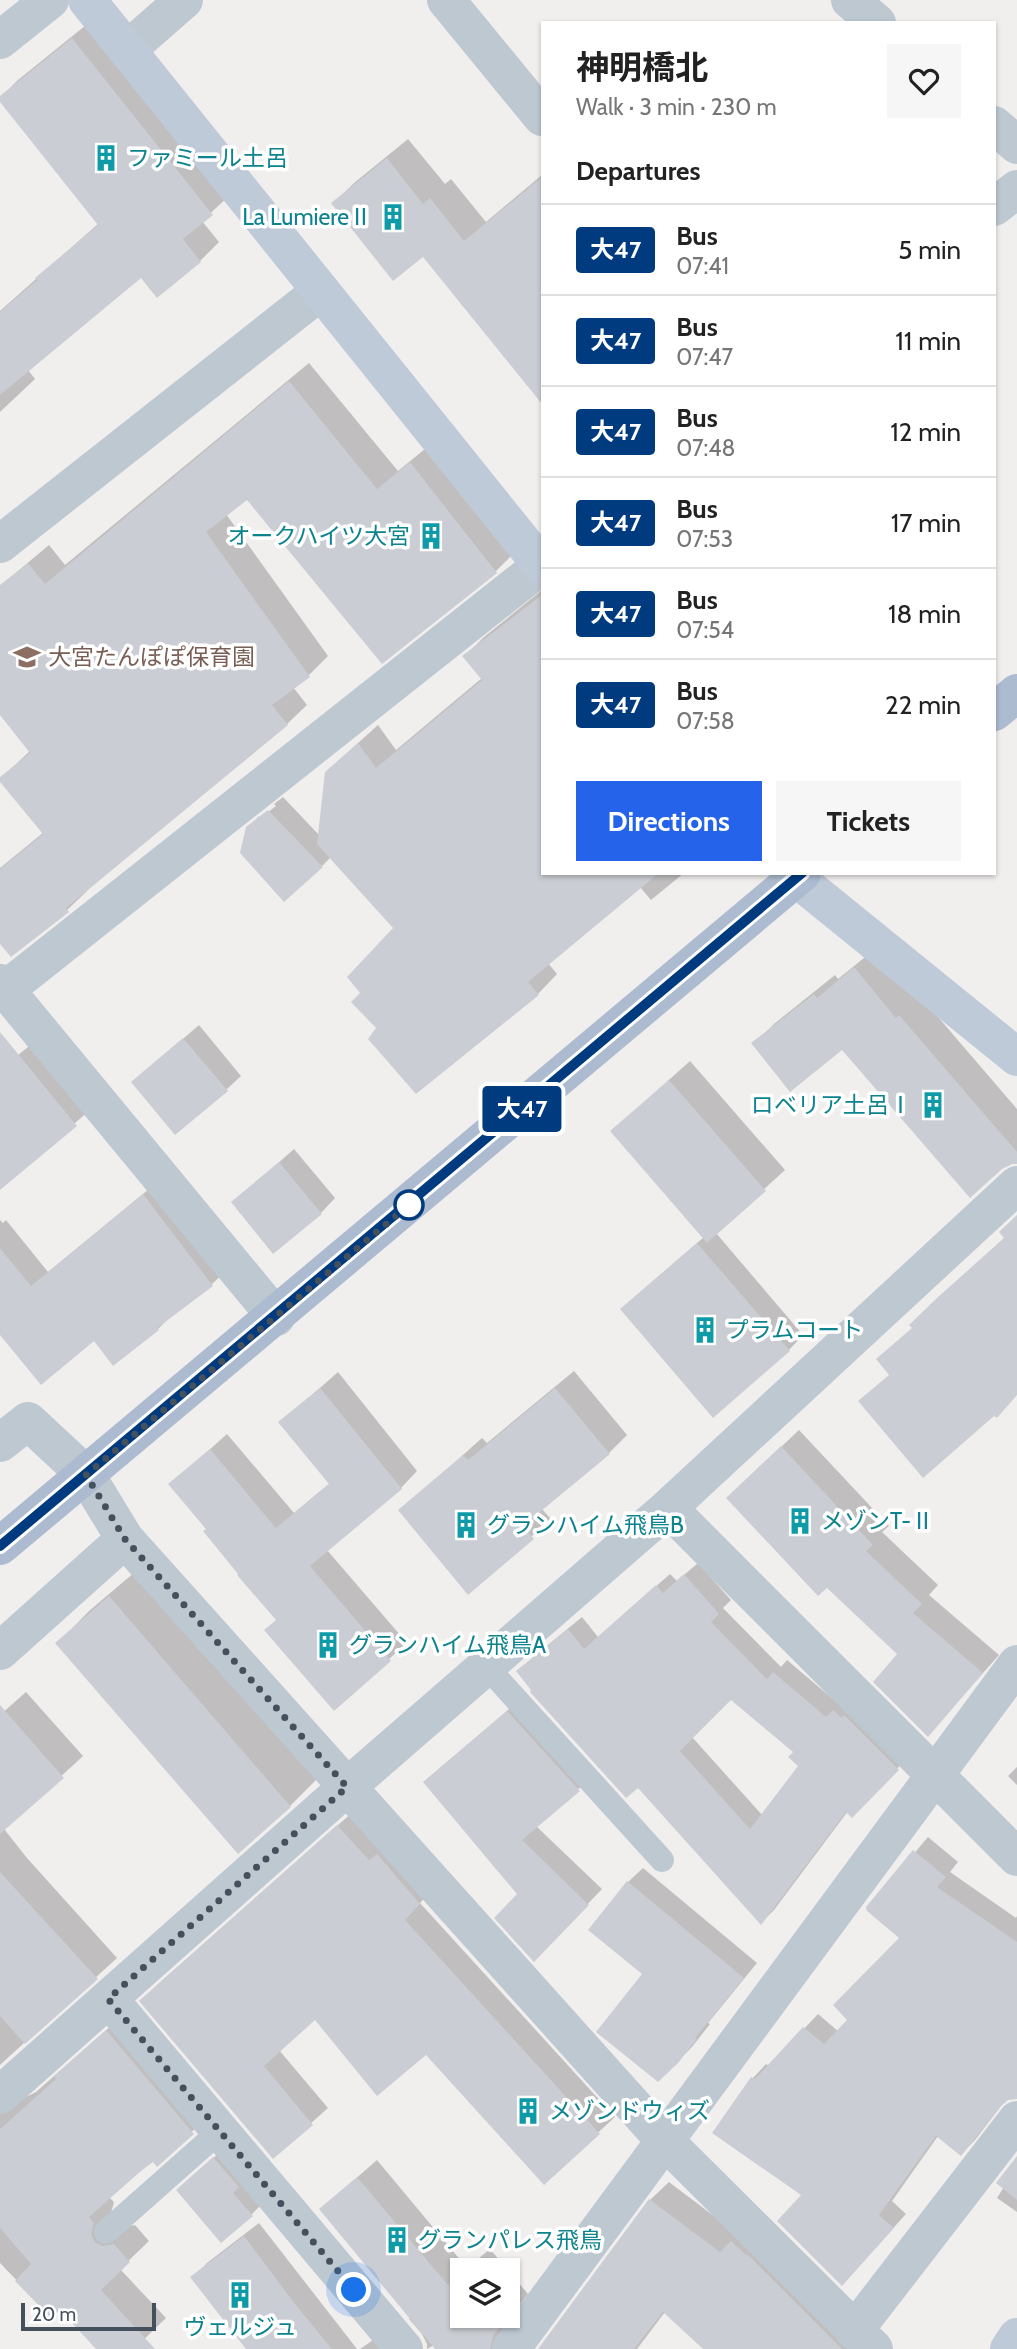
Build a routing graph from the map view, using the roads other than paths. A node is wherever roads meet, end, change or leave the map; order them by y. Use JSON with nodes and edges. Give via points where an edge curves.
{"nodes":[{"id":1,"x":50,"y":0,"type":"edge"},
{"id":2,"x":87,"y":0,"type":"edge"},
{"id":3,"x":184,"y":0,"type":"edge"},
{"id":4,"x":446,"y":0,"type":"edge"},
{"id":5,"x":851,"y":0,"type":"edge"},
{"id":6,"x":875,"y":21,"type":"edge"},
{"id":7,"x":0,"y":40,"type":"edge"},
{"id":8,"x":127,"y":50,"type":"junction"},
{"id":9,"x":541,"y":116,"type":"edge"},
{"id":10,"x":996,"y":127,"type":"edge"},
{"id":11,"x":1017,"y":145,"type":"edge"},
{"id":12,"x":1017,"y":189,"type":"edge"},
{"id":13,"x":996,"y":205,"type":"edge"},
{"id":14,"x":321,"y":291,"type":"junction"},
{"id":15,"x":0,"y":544,"type":"edge"},
{"id":16,"x":541,"y":564,"type":"edge"},
{"id":17,"x":541,"y":566,"type":"edge"},
{"id":18,"x":1017,"y":693,"type":"edge"},
{"id":19,"x":996,"y":710,"type":"edge"},
{"id":20,"x":796,"y":875,"type":"edge"},
{"id":21,"x":2,"y":989,"type":"edge"},
{"id":22,"x":1017,"y":1057,"type":"edge"},
{"id":23,"x":1017,"y":1185,"type":"edge"},
{"id":24,"x":276,"y":1317,"type":"junction"},
{"id":25,"x":0,"y":1443,"type":"edge"},
{"id":26,"x":86,"y":1475,"type":"junction"},
{"id":27,"x":668,"y":1508,"type":"junction"},
{"id":28,"x":125,"y":1539,"type":"junction"},
{"id":29,"x":0,"y":1546,"type":"edge"},
{"id":30,"x":0,"y":1651,"type":"edge"},
{"id":31,"x":1017,"y":1664,"type":"edge"},
{"id":32,"x":486,"y":1666,"type":"junction"},
{"id":33,"x":936,"y":1774,"type":"junction"},
{"id":34,"x":347,"y":1787,"type":"junction"},
{"id":35,"x":1017,"y":1857,"type":"edge"},
{"id":36,"x":662,"y":1860,"type":"dead end"},
{"id":37,"x":108,"y":1999,"type":"junction"},
{"id":38,"x":0,"y":2095,"type":"edge"},
{"id":39,"x":1017,"y":2120,"type":"edge"},
{"id":40,"x":220,"y":2131,"type":"junction"},
{"id":41,"x":665,"y":2141,"type":"junction"},
{"id":42,"x":106,"y":2232,"type":"dead end"},
{"id":43,"x":1017,"y":2337,"type":"edge"},
{"id":44,"x":864,"y":2340,"type":"edge"},
{"id":45,"x":404,"y":2349,"type":"edge"},
{"id":46,"x":511,"y":2349,"type":"edge"},
{"id":47,"x":1009,"y":2349,"type":"edge"}],
"edges":[{"from":1,"to":7,"type":"street"},
{"from":2,"to":8,"type":"street"},
{"from":3,"to":8,"type":"street"},
{"from":4,"to":9,"type":"street"},
{"from":5,"to":6,"type":"street"},
{"from":8,"to":14,"type":"street"},
{"from":10,"to":11,"type":"street"},
{"from":12,"to":13,"type":"street"},
{"from":14,"to":15,"type":"street"},
{"from":14,"to":16,"type":"street"},
{"from":17,"to":21,"type":"street"},
{"from":18,"to":19,"type":"main road"},
{"from":20,"to":22,"type":"street"},
{"from":20,"to":24,"type":"main road"},
{"from":21,"to":24,"type":"street"},
{"from":23,"to":27,"type":"street"},
{"from":24,"to":26,"type":"main road"},
{"from":25,"to":26,"type":"street","via":[[28,1421]]},
{"from":26,"to":28,"type":"street"},
{"from":26,"to":29,"type":"main road"},
{"from":27,"to":32,"type":"street"},
{"from":27,"to":33,"type":"street"},
{"from":28,"to":30,"type":"street"},
{"from":28,"to":34,"type":"street"},
{"from":31,"to":33,"type":"street"},
{"from":32,"to":34,"type":"street"},
{"from":32,"to":36,"type":"lane"},
{"from":33,"to":35,"type":"street"},
{"from":33,"to":41,"type":"street"},
{"from":34,"to":37,"type":"street"},
{"from":34,"to":41,"type":"street"},
{"from":37,"to":38,"type":"street"},
{"from":37,"to":40,"type":"street"},
{"from":39,"to":44,"type":"street"},
{"from":40,"to":42,"type":"lane"},
{"from":40,"to":45,"type":"street"},
{"from":41,"to":44,"type":"street"},
{"from":41,"to":46,"type":"street"},
{"from":43,"to":47,"type":"street"}]}
